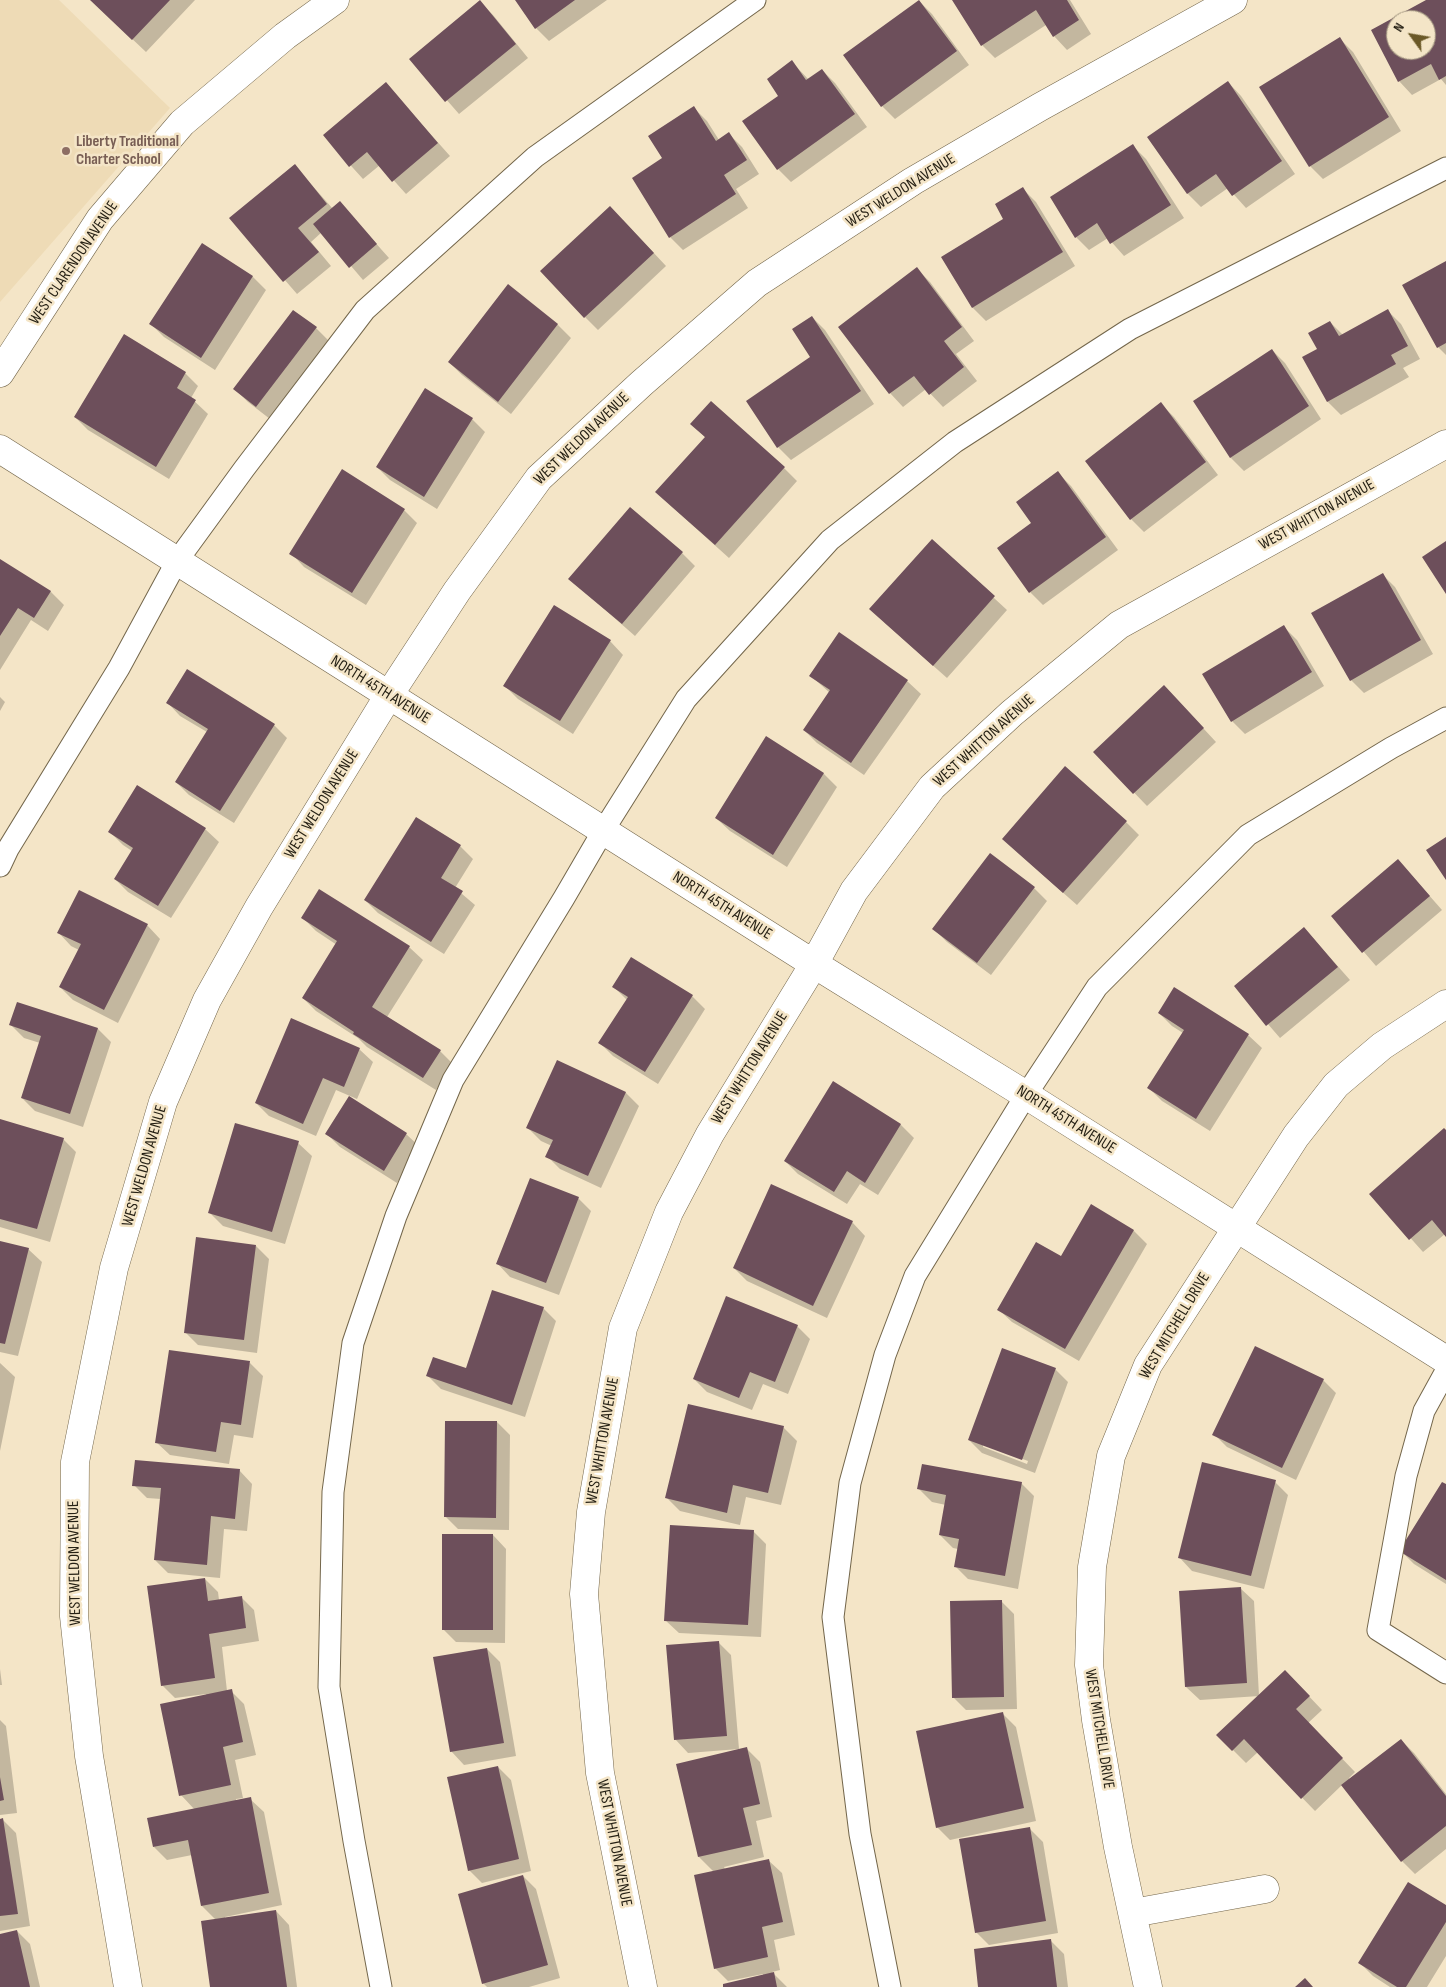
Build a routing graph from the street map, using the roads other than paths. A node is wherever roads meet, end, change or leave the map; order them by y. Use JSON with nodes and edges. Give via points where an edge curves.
{"nodes":[{"id":1,"x":335,"y":0,"type":"edge"},
{"id":2,"x":755,"y":0,"type":"edge"},
{"id":3,"x":1233,"y":0,"type":"edge"},
{"id":4,"x":1446,"y":168,"type":"edge"},
{"id":5,"x":0,"y":373,"type":"edge"},
{"id":6,"x":1446,"y":444,"type":"edge"},
{"id":7,"x":0,"y":449,"type":"edge"},
{"id":8,"x":177,"y":562,"type":"junction"},
{"id":9,"x":389,"y":695,"type":"junction"},
{"id":10,"x":1446,"y":718,"type":"edge"},
{"id":11,"x":603,"y":831,"type":"junction"},
{"id":12,"x":0,"y":866,"type":"edge"},
{"id":13,"x":814,"y":964,"type":"junction"},
{"id":14,"x":1446,"y":1004,"type":"edge"},
{"id":15,"x":1026,"y":1095,"type":"junction"},
{"id":16,"x":1236,"y":1227,"type":"junction"},
{"id":17,"x":1446,"y":1360,"type":"edge"},
{"id":18,"x":1446,"y":1371,"type":"edge"},
{"id":19,"x":1446,"y":1673,"type":"edge"},
{"id":20,"x":1265,"y":1888,"type":"dead end"},
{"id":21,"x":1133,"y":1913,"type":"junction"},
{"id":22,"x":128,"y":1987,"type":"edge"},
{"id":23,"x":381,"y":1987,"type":"edge"},
{"id":24,"x":643,"y":1987,"type":"edge"},
{"id":25,"x":890,"y":1987,"type":"edge"},
{"id":26,"x":1148,"y":1987,"type":"edge"}],
"edges":[{"from":1,"to":5,"type":"street","name":"WEST CLARENDON AVENUE","via":[[285,36],[182,123],[100,219]]},
{"from":2,"to":8,"type":"lane","via":[[535,157],[365,310]]},
{"from":3,"to":9,"type":"street","name":"WEST WELDON AVENUE","via":[[922,176],[757,283],[539,478],[457,591]]},
{"from":4,"to":11,"type":"lane","via":[[1130,329],[955,442],[830,540],[686,699]]},
{"from":6,"to":13,"type":"street","name":"WEST WHITTON AVENUE","via":[[1119,625],[932,786],[854,891]]},
{"from":7,"to":8,"type":"street","name":"NORTH 45TH AVENUE"},
{"from":8,"to":9,"type":"street","name":"NORTH 45TH AVENUE"},
{"from":8,"to":12,"type":"lane","via":[[119,668]]},
{"from":9,"to":11,"type":"street","name":"NORTH 45TH AVENUE"},
{"from":9,"to":22,"type":"street","name":"WEST WELDON AVENUE","via":[[259,907],[208,1000],[163,1102],[114,1268],[75,1462],[74,1616],[89,1756]]},
{"from":10,"to":15,"type":"lane","via":[[1248,835],[1097,987]]},
{"from":11,"to":13,"type":"street","name":"NORTH 45TH AVENUE"},
{"from":11,"to":23,"type":"lane","via":[[453,1080],[396,1216],[353,1343],[333,1492],[329,1687]]},
{"from":13,"to":15,"type":"street","name":"NORTH 45TH AVENUE"},
{"from":13,"to":24,"type":"street","name":"WEST WHITTON AVENUE","via":[[710,1134],[669,1212],[623,1328],[591,1512],[584,1594],[600,1772]]},
{"from":14,"to":16,"type":"street","name":"WEST MITCHELL DRIVE","via":[[1382,1046],[1336,1085],[1296,1136]]},
{"from":15,"to":16,"type":"street","name":"NORTH 45TH AVENUE"},
{"from":15,"to":25,"type":"lane","via":[[915,1276],[885,1355],[850,1484],[833,1617],[860,1834]]},
{"from":16,"to":17,"type":"street","name":"NORTH 45TH AVENUE"},
{"from":16,"to":21,"type":"street","name":"WEST MITCHELL DRIVE","via":[[1148,1365],[1111,1456],[1092,1567],[1089,1665],[1118,1847]]},
{"from":18,"to":19,"type":"lane","via":[[1424,1411],[1406,1476],[1378,1630]]},
{"from":20,"to":21,"type":"street"},
{"from":21,"to":26,"type":"street","name":"WEST MITCHELL DRIVE"}]}
